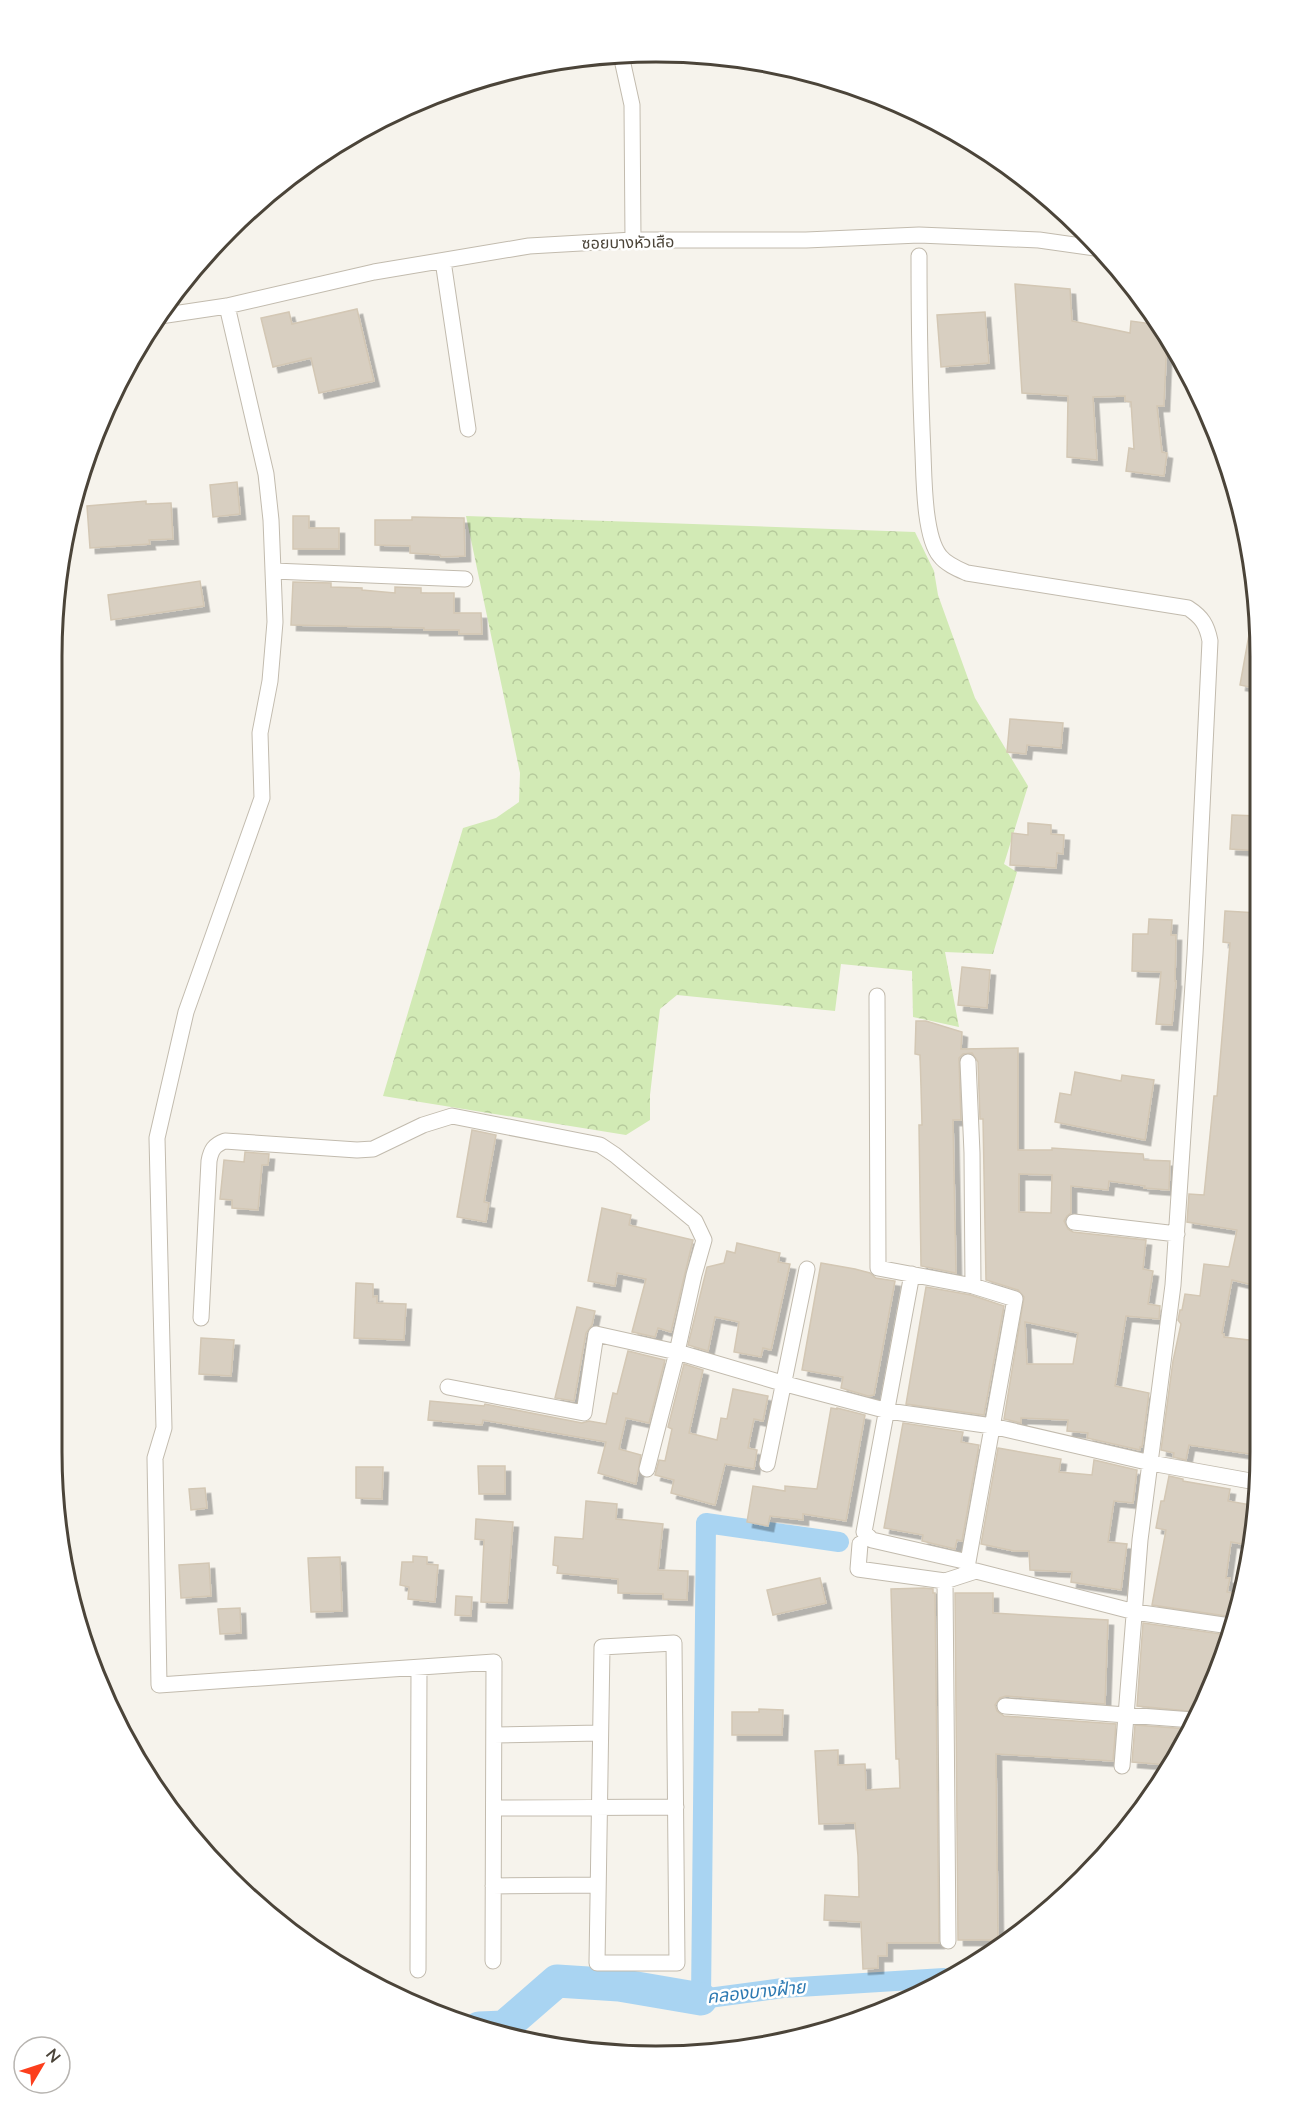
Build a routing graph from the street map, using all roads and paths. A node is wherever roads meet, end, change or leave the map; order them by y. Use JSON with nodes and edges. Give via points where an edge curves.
{"nodes":[{"id":1,"x":623,"y":63,"type":"edge"},
{"id":2,"x":633,"y":240,"type":"junction"},
{"id":3,"x":919,"y":245,"type":"junction"},
{"id":4,"x":1086,"y":247,"type":"edge"},
{"id":5,"x":443,"y":261,"type":"junction"},
{"id":6,"x":227,"y":306,"type":"junction"},
{"id":7,"x":170,"y":314,"type":"edge"},
{"id":8,"x":468,"y":429,"type":"dead end"},
{"id":9,"x":274,"y":571,"type":"junction"},
{"id":10,"x":465,"y":579,"type":"dead end"},
{"id":11,"x":877,"y":996,"type":"dead end"},
{"id":12,"x":968,"y":1062,"type":"dead end"},
{"id":13,"x":1074,"y":1222,"type":"dead end"},
{"id":14,"x":1177,"y":1234,"type":"junction"},
{"id":15,"x":807,"y":1269,"type":"dead end"},
{"id":16,"x":912,"y":1274,"type":"junction"},
{"id":17,"x":973,"y":1286,"type":"junction"},
{"id":18,"x":201,"y":1318,"type":"dead end"},
{"id":19,"x":677,"y":1352,"type":"junction"},
{"id":20,"x":782,"y":1383,"type":"junction"},
{"id":21,"x":448,"y":1387,"type":"dead end"},
{"id":22,"x":888,"y":1411,"type":"junction"},
{"id":23,"x":992,"y":1426,"type":"junction"},
{"id":24,"x":1151,"y":1462,"type":"junction"},
{"id":25,"x":767,"y":1464,"type":"dead end"},
{"id":26,"x":647,"y":1469,"type":"dead end"},
{"id":27,"x":1249,"y":1481,"type":"edge"},
{"id":28,"x":860,"y":1544,"type":"dead end"},
{"id":29,"x":967,"y":1567,"type":"junction"},
{"id":30,"x":945,"y":1581,"type":"junction"},
{"id":31,"x":1135,"y":1612,"type":"junction"},
{"id":32,"x":1224,"y":1625,"type":"edge"},
{"id":33,"x":418,"y":1668,"type":"junction"},
{"id":34,"x":1005,"y":1706,"type":"dead end"},
{"id":35,"x":1126,"y":1716,"type":"junction"},
{"id":36,"x":1186,"y":1720,"type":"edge"},
{"id":37,"x":600,"y":1733,"type":"junction"},
{"id":38,"x":494,"y":1735,"type":"junction"},
{"id":39,"x":1122,"y":1766,"type":"dead end"},
{"id":40,"x":676,"y":1807,"type":"junction"},
{"id":41,"x":494,"y":1808,"type":"junction"},
{"id":42,"x":599,"y":1808,"type":"junction"},
{"id":43,"x":598,"y":1885,"type":"junction"},
{"id":44,"x":494,"y":1886,"type":"junction"},
{"id":45,"x":948,"y":1941,"type":"dead end"},
{"id":46,"x":493,"y":1961,"type":"dead end"},
{"id":47,"x":418,"y":1970,"type":"dead end"}],
"edges":[{"from":1,"to":2,"type":"street","via":[[632,105]]},
{"from":2,"to":3,"type":"street","name":"ซอยบางหัวเสือ","via":[[806,240]]},
{"from":2,"to":5,"type":"street","name":"ซอยบางหัวเสือ","via":[[529,246]]},
{"from":3,"to":4,"type":"street","name":"ซอยบางหัวเสือ","via":[[1039,240]]},
{"from":3,"to":14,"type":"street","via":[[924,488],[932,540],[940,556],[967,573],[1188,608],[1199,614],[1207,627],[1210,641],[1195,954]]},
{"from":5,"to":6,"type":"street","name":"ซอยบางหัวเสือ"},
{"from":5,"to":8,"type":"street"},
{"from":6,"to":7,"type":"street","name":"ซอยบางหัวเสือ"},
{"from":6,"to":9,"type":"street","via":[[266,474]]},
{"from":9,"to":10,"type":"street"},
{"from":9,"to":33,"type":"street","via":[[275,622],[261,733],[262,798],[186,1012],[157,1138],[164,1428],[155,1458],[159,1685]]},
{"from":11,"to":16,"type":"street","via":[[878,1268]]},
{"from":12,"to":17,"type":"street"},
{"from":13,"to":14,"type":"street"},
{"from":14,"to":24,"type":"street"},
{"from":15,"to":20,"type":"street"},
{"from":16,"to":17,"type":"street"},
{"from":16,"to":22,"type":"street"},
{"from":17,"to":23,"type":"street","via":[[1015,1299]]},
{"from":18,"to":19,"type":"street","via":[[209,1161],[217,1144],[225,1141],[373,1149],[452,1116],[600,1145],[695,1221],[704,1240]]},
{"from":19,"to":20,"type":"street"},
{"from":19,"to":21,"type":"street","via":[[596,1334],[584,1413]]},
{"from":19,"to":26,"type":"street"},
{"from":20,"to":22,"type":"street"},
{"from":20,"to":25,"type":"street"},
{"from":22,"to":23,"type":"street"},
{"from":22,"to":29,"type":"street","via":[[864,1532],[872,1540]]},
{"from":23,"to":24,"type":"street"},
{"from":23,"to":29,"type":"street"},
{"from":24,"to":27,"type":"street"},
{"from":24,"to":31,"type":"street"},
{"from":28,"to":30,"type":"street","via":[[858,1569]]},
{"from":29,"to":30,"type":"street"},
{"from":29,"to":31,"type":"street"},
{"from":30,"to":45,"type":"street"},
{"from":31,"to":32,"type":"street"},
{"from":31,"to":35,"type":"street"},
{"from":33,"to":38,"type":"street","via":[[494,1662]]},
{"from":33,"to":47,"type":"street"},
{"from":34,"to":35,"type":"street"},
{"from":35,"to":36,"type":"street"},
{"from":35,"to":39,"type":"street"},
{"from":37,"to":38,"type":"street"},
{"from":37,"to":40,"type":"street","via":[[602,1647],[674,1643]]},
{"from":37,"to":42,"type":"street"},
{"from":38,"to":41,"type":"street"},
{"from":40,"to":42,"type":"street"},
{"from":40,"to":43,"type":"street","via":[[677,1963],[597,1963]]},
{"from":41,"to":42,"type":"street"},
{"from":41,"to":44,"type":"street"},
{"from":42,"to":43,"type":"street"},
{"from":43,"to":44,"type":"street"},
{"from":44,"to":46,"type":"street"}]}
